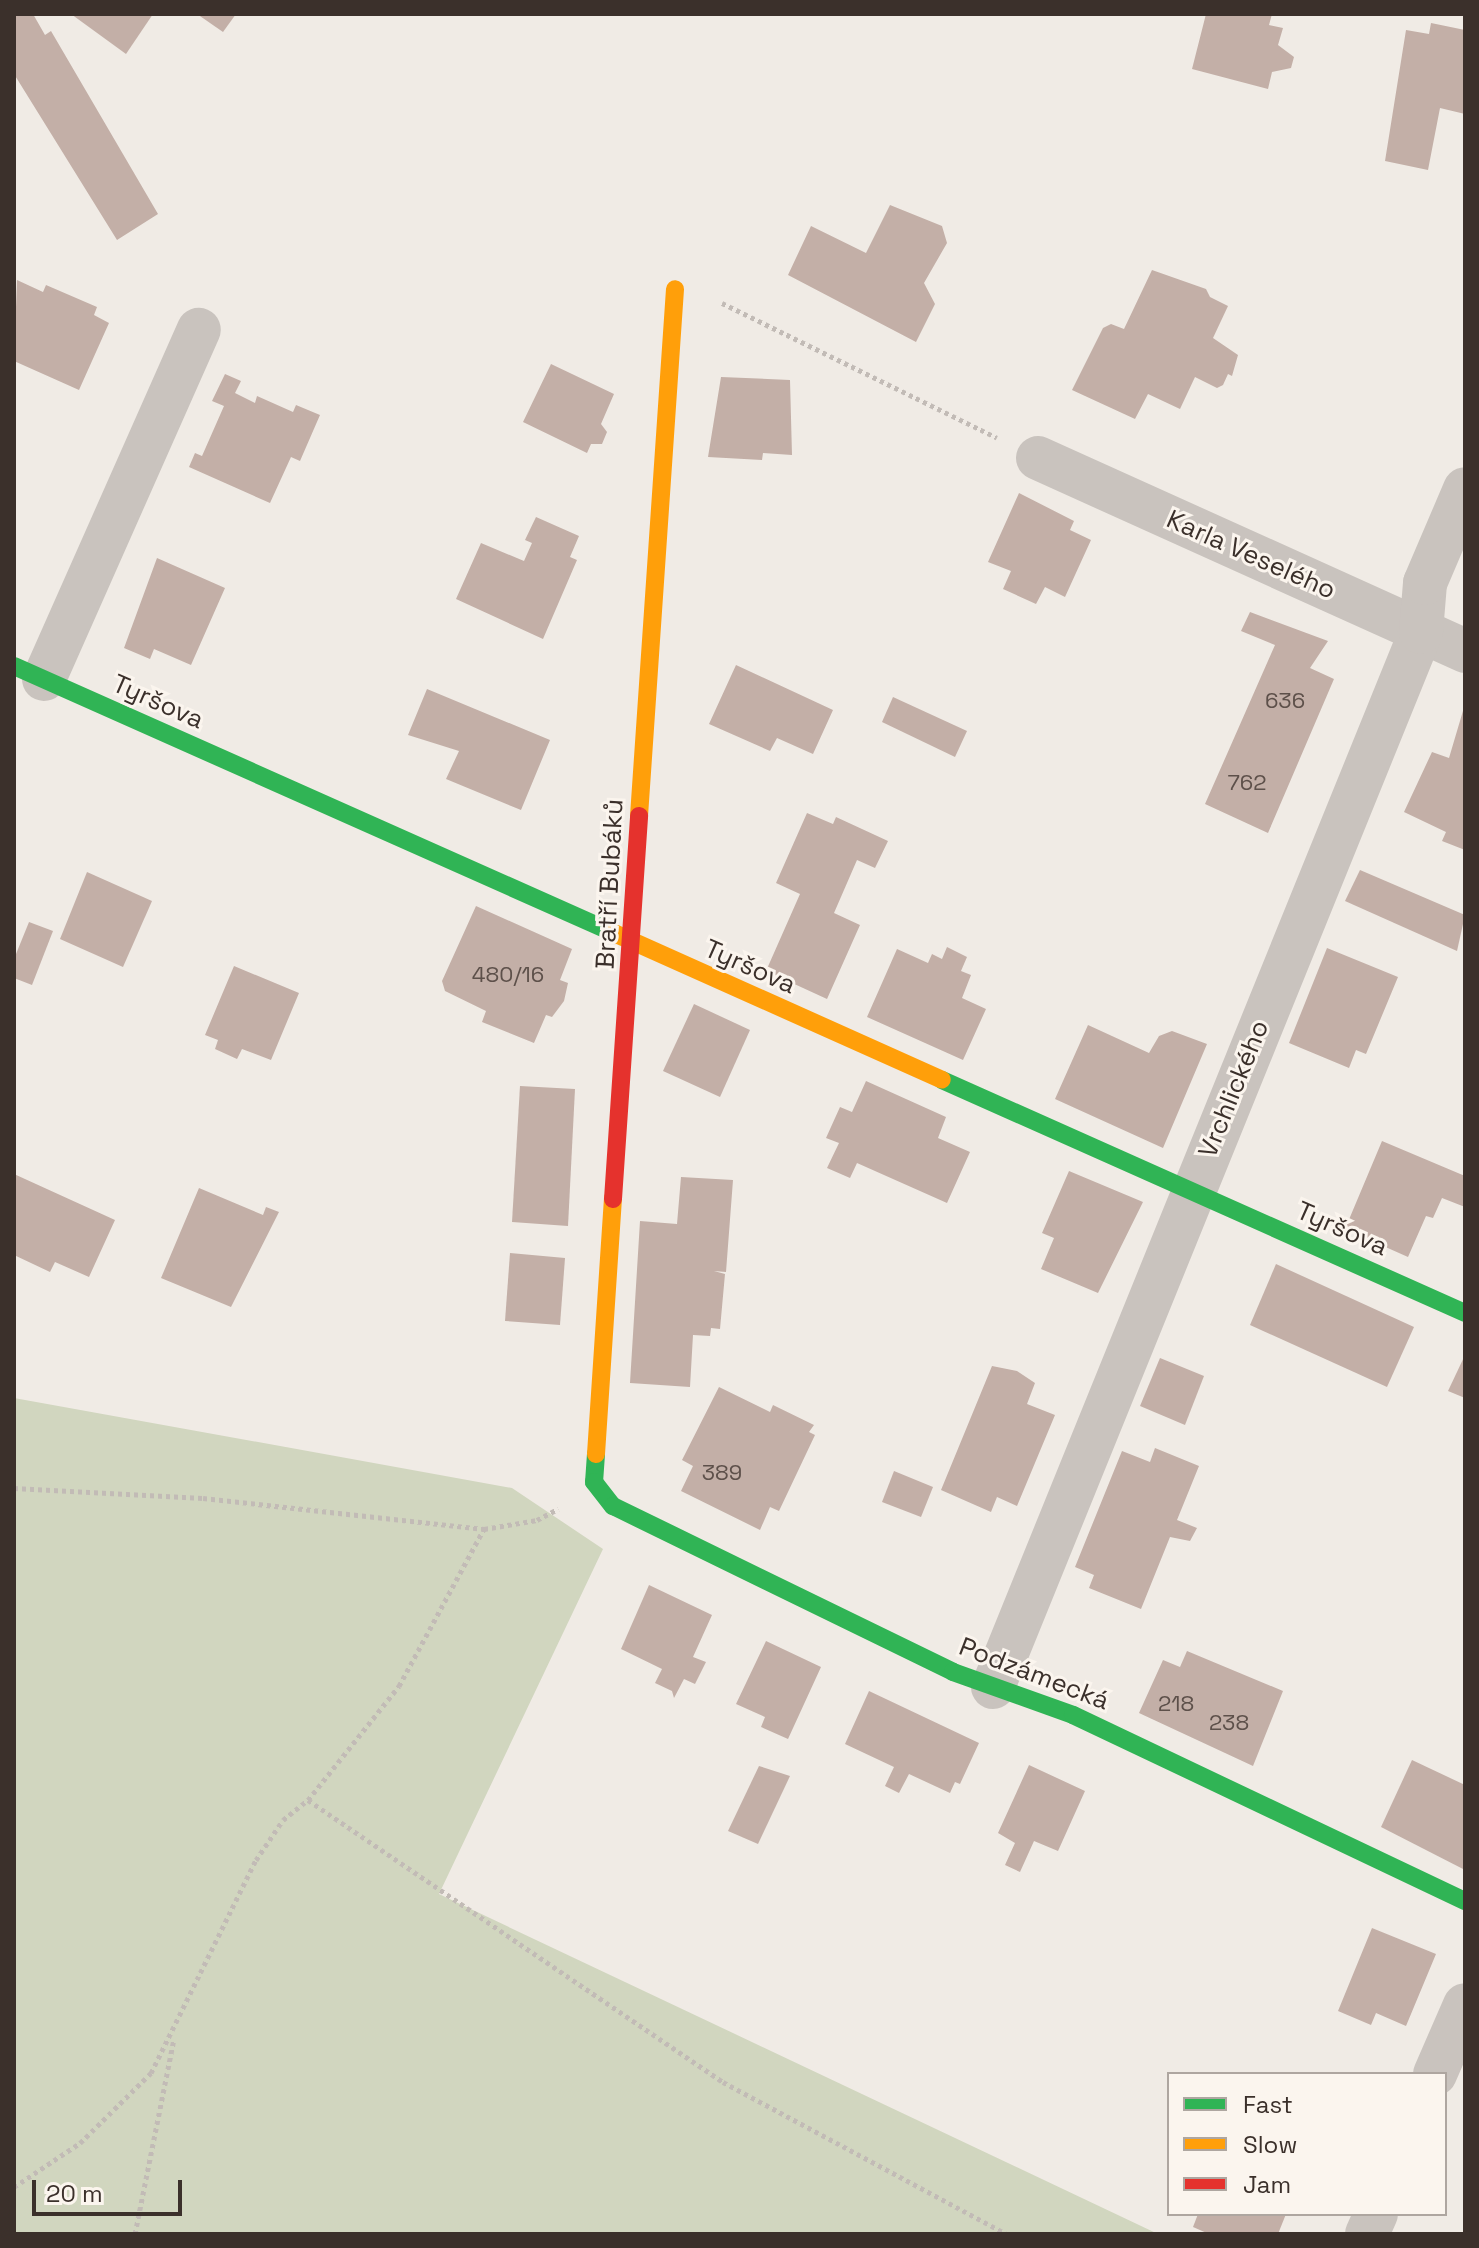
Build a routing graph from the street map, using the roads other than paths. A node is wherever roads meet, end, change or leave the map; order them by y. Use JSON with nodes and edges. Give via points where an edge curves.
{"nodes":[{"id":1,"x":675,"y":289,"type":"road end"},
{"id":2,"x":199,"y":330,"type":"dead end"},
{"id":3,"x":1038,"y":458,"type":"road end"},
{"id":4,"x":1465,"y":489,"type":"edge"},
{"id":5,"x":1421,"y":632,"type":"junction"},
{"id":6,"x":1465,"y":651,"type":"edge"},
{"id":7,"x":29,"y":672,"type":"edge"},
{"id":8,"x":631,"y":943,"type":"junction"},
{"id":9,"x":1192,"y":1191,"type":"junction"},
{"id":10,"x":1465,"y":1313,"type":"edge"},
{"id":11,"x":594,"y":1482,"type":"joint"},
{"id":12,"x":993,"y":1687,"type":"junction"},
{"id":13,"x":1465,"y":1901,"type":"edge"},
{"id":14,"x":1465,"y":2005,"type":"edge"},
{"id":15,"x":1436,"y":2072,"type":"edge"}],
"edges":[{"from":1,"to":8,"type":"street","name":"Bratří Bubáků"},
{"from":2,"to":7,"type":"street"},
{"from":3,"to":5,"type":"street","name":"Karla Veselého"},
{"from":4,"to":5,"type":"street","name":"Vrchlického","via":[[1425,583]]},
{"from":5,"to":6,"type":"street","name":"Karla Veselého"},
{"from":5,"to":9,"type":"street","name":"Vrchlického"},
{"from":7,"to":8,"type":"street","name":"Tyršova"},
{"from":8,"to":9,"type":"street","name":"Tyršova"},
{"from":8,"to":11,"type":"street","name":"Bratří Bubáků"},
{"from":9,"to":10,"type":"street","name":"Tyršova"},
{"from":9,"to":12,"type":"street","name":"Vrchlického"},
{"from":11,"to":12,"type":"street","name":"Podzámecká","via":[[613,1506]]},
{"from":12,"to":13,"type":"street","name":"Podzámecká","via":[[1073,1715]]},
{"from":14,"to":15,"type":"street"}]}
